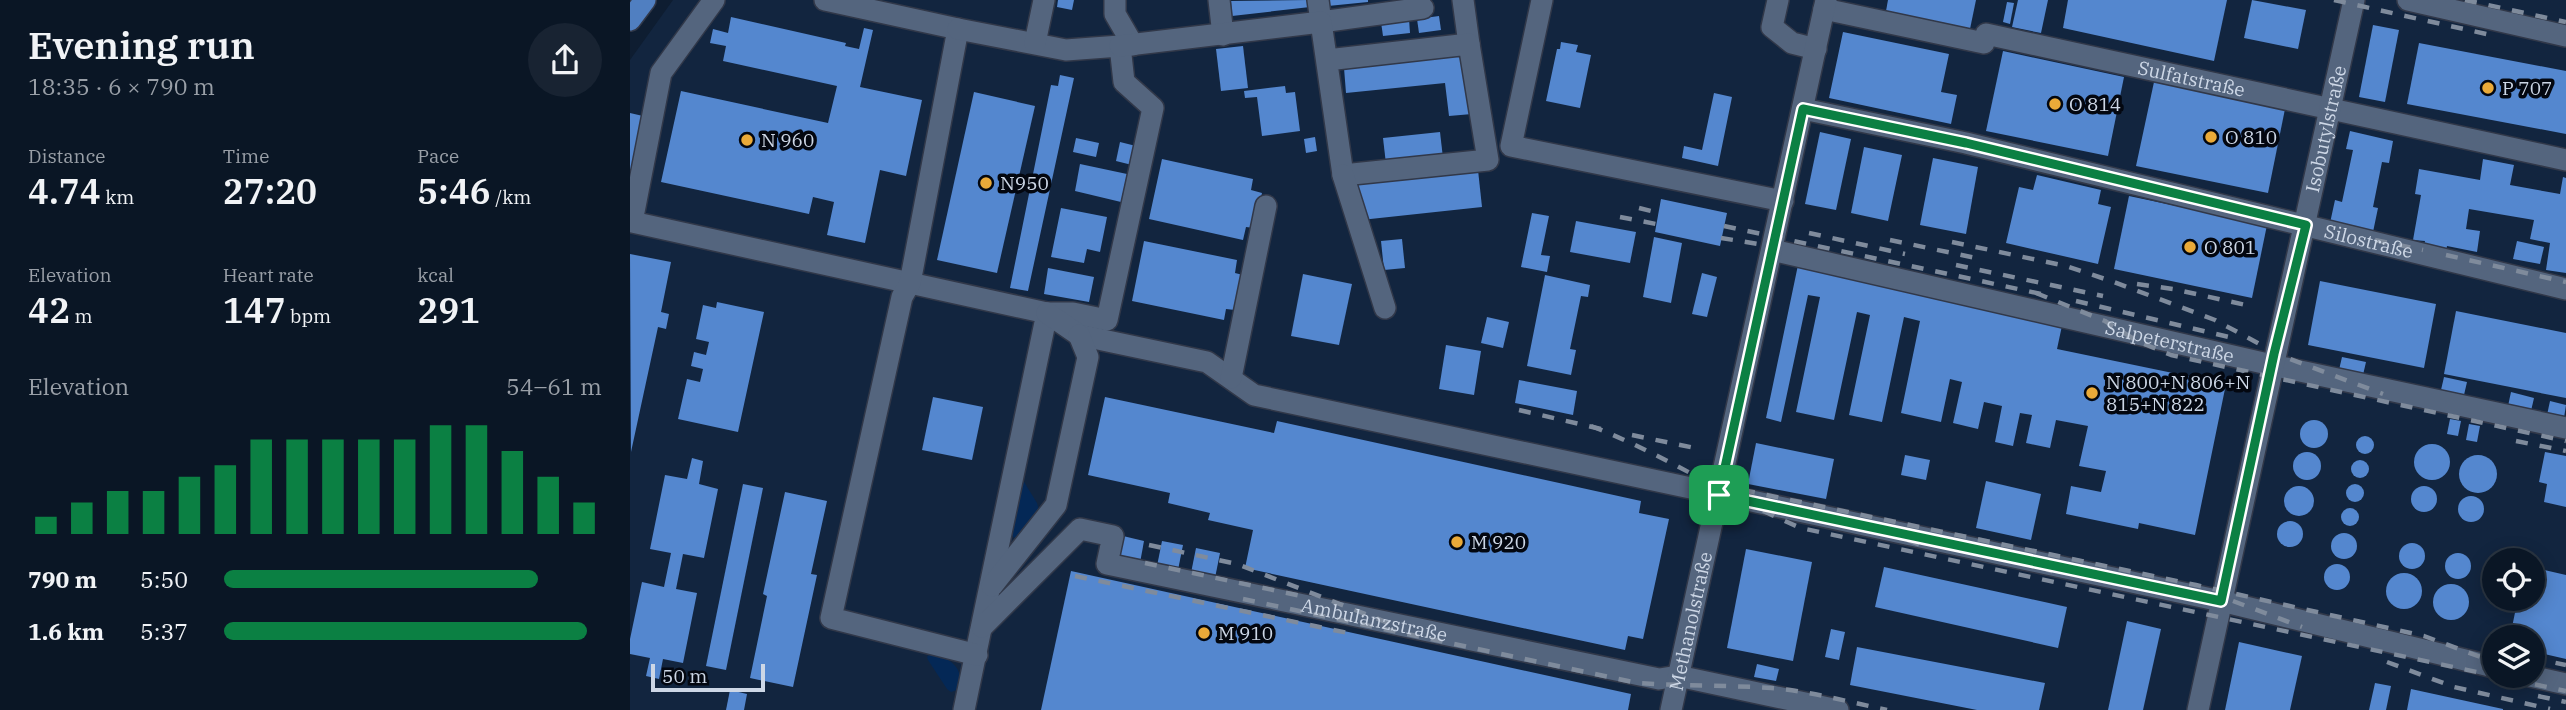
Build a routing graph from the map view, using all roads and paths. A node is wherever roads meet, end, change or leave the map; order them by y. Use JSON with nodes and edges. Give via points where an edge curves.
{"nodes":[{"id":1,"x":645,"y":0,"type":"edge"},
{"id":2,"x":714,"y":0,"type":"edge"},
{"id":3,"x":825,"y":0,"type":"edge"},
{"id":4,"x":1044,"y":0,"type":"edge"},
{"id":5,"x":1115,"y":0,"type":"edge"},
{"id":6,"x":1219,"y":0,"type":"edge"},
{"id":7,"x":1318,"y":0,"type":"edge"},
{"id":8,"x":1463,"y":0,"type":"edge"},
{"id":9,"x":1542,"y":0,"type":"edge"},
{"id":10,"x":1778,"y":0,"type":"edge"},
{"id":11,"x":2354,"y":0,"type":"edge"},
{"id":12,"x":2408,"y":0,"type":"edge"},
{"id":13,"x":1825,"y":5,"type":"edge"},
{"id":14,"x":1423,"y":8,"type":"dead end"},
{"id":15,"x":630,"y":20,"type":"edge"},
{"id":16,"x":1321,"y":22,"type":"junction"},
{"id":17,"x":958,"y":29,"type":"junction"},
{"id":18,"x":1223,"y":35,"type":"junction"},
{"id":19,"x":2566,"y":36,"type":"edge"},
{"id":20,"x":1035,"y":43,"type":"junction"},
{"id":21,"x":1469,"y":44,"type":"junction"},
{"id":22,"x":1126,"y":45,"type":"junction"},
{"id":23,"x":1816,"y":49,"type":"junction"},
{"id":24,"x":1327,"y":60,"type":"junction"},
{"id":25,"x":2330,"y":108,"type":"junction"},
{"id":26,"x":1803,"y":109,"type":"junction"},
{"id":27,"x":2566,"y":160,"type":"edge"},
{"id":28,"x":1343,"y":175,"type":"junction"},
{"id":29,"x":1783,"y":201,"type":"junction"},
{"id":30,"x":1266,"y":206,"type":"dead end"},
{"id":31,"x":2306,"y":225,"type":"junction"},
{"id":32,"x":1772,"y":250,"type":"junction"},
{"id":33,"x":910,"y":284,"type":"junction"},
{"id":34,"x":2566,"y":289,"type":"edge"},
{"id":35,"x":1385,"y":308,"type":"dead end"},
{"id":36,"x":1047,"y":313,"type":"junction"},
{"id":37,"x":1079,"y":335,"type":"junction"},
{"id":38,"x":2272,"y":365,"type":"junction"},
{"id":39,"x":1231,"y":378,"type":"junction"},
{"id":40,"x":2566,"y":428,"type":"edge"},
{"id":41,"x":1719,"y":495,"type":"junction"},
{"id":42,"x":990,"y":588,"type":"junction"},
{"id":43,"x":2221,"y":601,"type":"junction"},
{"id":44,"x":982,"y":627,"type":"junction"},
{"id":45,"x":977,"y":655,"type":"junction"},
{"id":46,"x":2482,"y":664,"type":"edge"},
{"id":47,"x":1678,"y":676,"type":"junction"},
{"id":48,"x":2545,"y":679,"type":"edge"},
{"id":49,"x":2566,"y":684,"type":"edge"},
{"id":50,"x":964,"y":709,"type":"edge"},
{"id":51,"x":1671,"y":710,"type":"edge"},
{"id":52,"x":1838,"y":710,"type":"edge"},
{"id":53,"x":2198,"y":710,"type":"edge"}],
"edges":[{"from":1,"to":15,"type":"main road"},
{"from":2,"to":33,"type":"street","via":[[661,73],[632,222]]},
{"from":3,"to":17,"type":"street"},
{"from":4,"to":20,"type":"street"},
{"from":5,"to":22,"type":"street"},
{"from":6,"to":18,"type":"street"},
{"from":7,"to":16,"type":"street"},
{"from":8,"to":21,"type":"street"},
{"from":9,"to":29,"type":"street","via":[[1511,146]]},
{"from":10,"to":23,"type":"street","via":[[1772,27],[1792,43]]},
{"from":11,"to":25,"type":"street","name":"Isobutylstraße"},
{"from":12,"to":19,"type":"street"},
{"from":13,"to":23,"type":"street","name":"Methanolstraße"},
{"from":13,"to":25,"type":"street","name":"Sulfatstraße","via":[[1984,43],[1986,34]]},
{"from":14,"to":16,"type":"street"},
{"from":16,"to":18,"type":"street"},
{"from":16,"to":24,"type":"street"},
{"from":17,"to":20,"type":"street"},
{"from":17,"to":33,"type":"street"},
{"from":18,"to":22,"type":"street"},
{"from":20,"to":22,"type":"street","via":[[1066,50]]},
{"from":21,"to":24,"type":"street"},
{"from":21,"to":28,"type":"street","via":[[1488,160]]},
{"from":22,"to":36,"type":"street","via":[[1124,82],[1153,108],[1107,320]]},
{"from":23,"to":26,"type":"street","name":"Methanolstraße"},
{"from":24,"to":28,"type":"street"},
{"from":25,"to":27,"type":"street","name":"Sulfatstraße"},
{"from":25,"to":31,"type":"street","name":"Isobutylstraße"},
{"from":26,"to":29,"type":"street","name":"Methanolstraße"},
{"from":26,"to":31,"type":"street","name":"Silostraße"},
{"from":28,"to":35,"type":"street"},
{"from":29,"to":32,"type":"street","name":"Methanolstraße"},
{"from":30,"to":39,"type":"street"},
{"from":31,"to":34,"type":"street","name":"Silostraße"},
{"from":31,"to":38,"type":"street","name":"Isobutylstraße"},
{"from":32,"to":38,"type":"street","name":"Salpeterstraße"},
{"from":32,"to":41,"type":"street","name":"Methanolstraße"},
{"from":33,"to":36,"type":"street"},
{"from":33,"to":45,"type":"street","via":[[902,297],[831,618]]},
{"from":36,"to":37,"type":"street"},
{"from":36,"to":42,"type":"street"},
{"from":37,"to":39,"type":"street","via":[[1207,362]]},
{"from":37,"to":42,"type":"street","via":[[1088,357],[1056,505]]},
{"from":38,"to":40,"type":"street","name":"Salpeterstraße"},
{"from":38,"to":43,"type":"street","name":"Isobutylstraße"},
{"from":39,"to":41,"type":"street","via":[[1254,395]]},
{"from":41,"to":43,"type":"street"},
{"from":41,"to":47,"type":"street","name":"Methanolstraße"},
{"from":42,"to":44,"type":"street"},
{"from":43,"to":46,"type":"street"},
{"from":43,"to":53,"type":"street","name":"Isobutylstraße"},
{"from":44,"to":45,"type":"street"},
{"from":44,"to":47,"type":"street","name":"Ambulanzstraße","via":[[1080,529],[1113,536],[1107,564],[1659,679]]},
{"from":45,"to":50,"type":"street"},
{"from":47,"to":51,"type":"street","name":"Methanolstraße"},
{"from":47,"to":52,"type":"street","name":"Ambulanzstraße"},
{"from":48,"to":49,"type":"street"}]}
